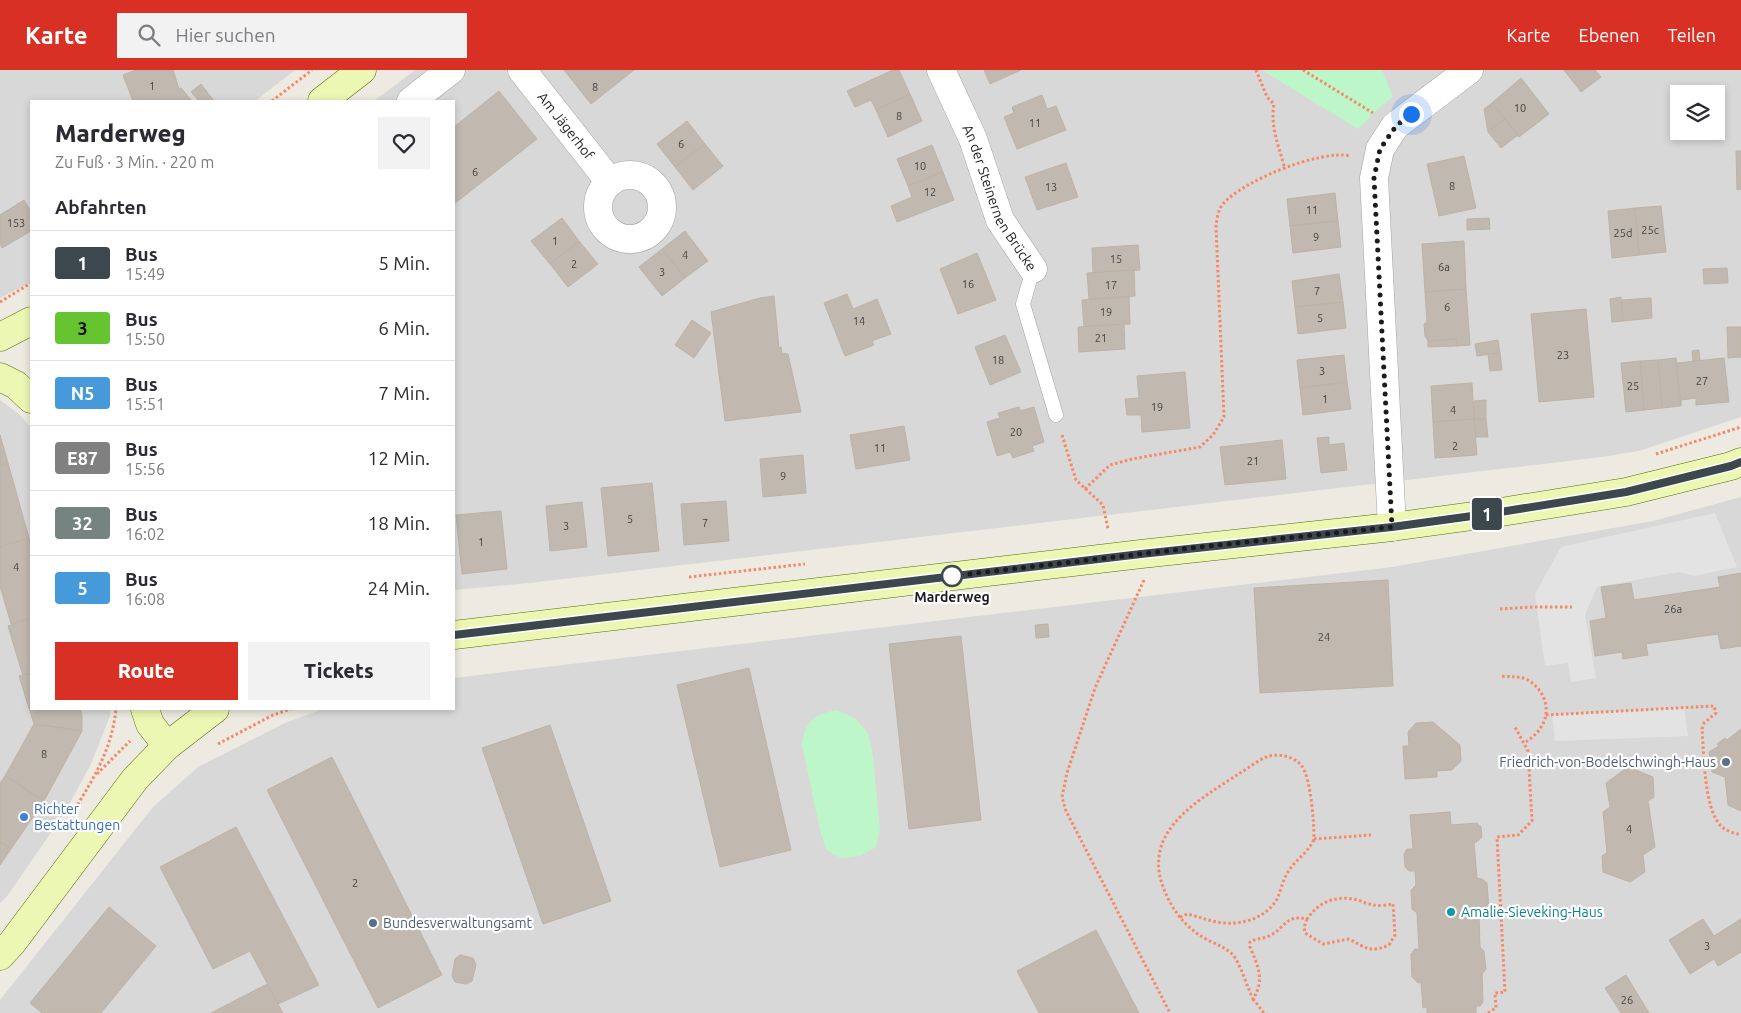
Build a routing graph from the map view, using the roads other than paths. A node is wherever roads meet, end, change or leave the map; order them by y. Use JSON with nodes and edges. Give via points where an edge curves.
{"nodes":[{"id":1,"x":362,"y":70,"type":"edge"},
{"id":2,"x":451,"y":70,"type":"edge"},
{"id":3,"x":522,"y":70,"type":"edge"},
{"id":4,"x":941,"y":70,"type":"edge"},
{"id":5,"x":1469,"y":70,"type":"edge"},
{"id":6,"x":323,"y":100,"type":"edge"},
{"id":7,"x":412,"y":100,"type":"edge"},
{"id":8,"x":610,"y":182,"type":"dead end"},
{"id":9,"x":1033,"y":268,"type":"joint"},
{"id":10,"x":30,"y":322,"type":"edge"},
{"id":11,"x":0,"y":337,"type":"edge"},
{"id":12,"x":0,"y":377,"type":"edge"},
{"id":13,"x":30,"y":397,"type":"edge"},
{"id":14,"x":1056,"y":415,"type":"road end"},
{"id":15,"x":1741,"y":462,"type":"edge"},
{"id":16,"x":1392,"y":527,"type":"junction"},
{"id":17,"x":455,"y":635,"type":"edge"},
{"id":18,"x":145,"y":710,"type":"edge"},
{"id":19,"x":214,"y":710,"type":"edge"},
{"id":20,"x":167,"y":746,"type":"junction"},
{"id":21,"x":0,"y":956,"type":"edge"}],
"edges":[{"from":1,"to":6,"type":"street"},
{"from":2,"to":7,"type":"street"},
{"from":3,"to":8,"type":"street","name":"Am Jägerhof"},
{"from":4,"to":9,"type":"street","name":"An der Steinernen Brücke","via":[[973,139],[1000,220]]},
{"from":5,"to":16,"type":"street","via":[[1396,126],[1380,149],[1376,165],[1374,178]]},
{"from":9,"to":14,"type":"lane","name":"An der Steinernen Brücke","via":[[1022,304]]},
{"from":10,"to":11,"type":"street"},
{"from":12,"to":13,"type":"street"},
{"from":15,"to":16,"type":"street","via":[[1626,492]]},
{"from":16,"to":17,"type":"street"},
{"from":18,"to":20,"type":"street","via":[[150,724]]},
{"from":19,"to":20,"type":"street"},
{"from":20,"to":21,"type":"street","via":[[135,779]]}]}
